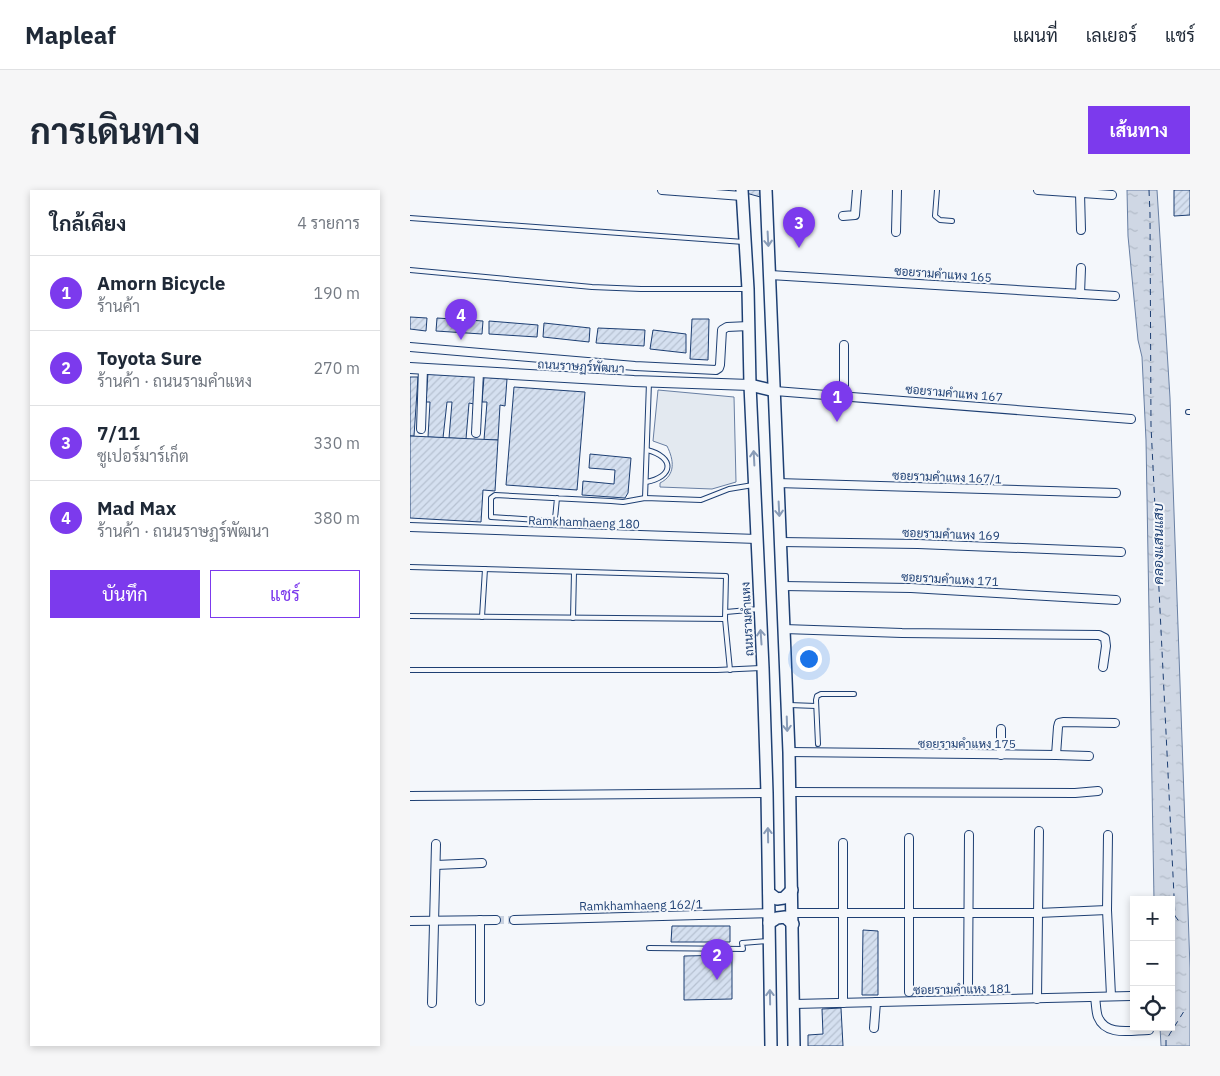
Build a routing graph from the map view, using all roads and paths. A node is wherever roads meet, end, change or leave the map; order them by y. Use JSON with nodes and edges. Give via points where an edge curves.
{"nodes":[{"id":1,"x":662,"y":190,"type":"edge"},
{"id":2,"x":766,"y":190,"type":"edge"},
{"id":3,"x":857,"y":190,"type":"edge"},
{"id":4,"x":897,"y":190,"type":"edge"},
{"id":5,"x":937,"y":190,"type":"edge"},
{"id":6,"x":1038,"y":190,"type":"edge"},
{"id":7,"x":742,"y":193,"type":"edge"},
{"id":8,"x":1080,"y":193,"type":"junction"},
{"id":9,"x":1112,"y":195,"type":"dead end"},
{"id":10,"x":843,"y":216,"type":"dead end"},
{"id":11,"x":410,"y":218,"type":"edge"},
{"id":12,"x":952,"y":221,"type":"dead end"},
{"id":13,"x":1081,"y":230,"type":"dead end"},
{"id":14,"x":896,"y":232,"type":"dead end"},
{"id":15,"x":746,"y":242,"type":"junction"},
{"id":16,"x":1081,"y":268,"type":"dead end"},
{"id":17,"x":410,"y":270,"type":"edge"},
{"id":18,"x":770,"y":275,"type":"junction"},
{"id":19,"x":748,"y":289,"type":"junction"},
{"id":20,"x":1080,"y":294,"type":"junction"},
{"id":21,"x":1115,"y":296,"type":"dead end"},
{"id":22,"x":749,"y":326,"type":"junction"},
{"id":23,"x":844,"y":345,"type":"dead end"},
{"id":24,"x":410,"y":347,"type":"edge"},
{"id":25,"x":635,"y":366,"type":"junction"},
{"id":26,"x":410,"y":368,"type":"edge"},
{"id":27,"x":423,"y":368,"type":"junction"},
{"id":28,"x":479,"y":372,"type":"junction"},
{"id":29,"x":634,"y":381,"type":"junction"},
{"id":30,"x":649,"y":382,"type":"junction"},
{"id":31,"x":750,"y":385,"type":"junction"},
{"id":32,"x":775,"y":390,"type":"junction"},
{"id":33,"x":844,"y":396,"type":"junction"},
{"id":34,"x":1131,"y":419,"type":"dead end"},
{"id":35,"x":421,"y":429,"type":"dead end"},
{"id":36,"x":476,"y":433,"type":"dead end"},
{"id":37,"x":647,"y":450,"type":"junction"},
{"id":38,"x":646,"y":482,"type":"junction"},
{"id":39,"x":777,"y":482,"type":"junction"},
{"id":40,"x":756,"y":485,"type":"junction"},
{"id":41,"x":1116,"y":493,"type":"dead end"},
{"id":42,"x":557,"y":498,"type":"junction"},
{"id":43,"x":645,"y":498,"type":"junction"},
{"id":44,"x":410,"y":527,"type":"edge"},
{"id":45,"x":757,"y":539,"type":"junction"},
{"id":46,"x":781,"y":542,"type":"junction"},
{"id":47,"x":1121,"y":552,"type":"dead end"},
{"id":48,"x":410,"y":567,"type":"edge"},
{"id":49,"x":485,"y":569,"type":"junction"},
{"id":50,"x":574,"y":572,"type":"junction"},
{"id":51,"x":783,"y":586,"type":"junction"},
{"id":52,"x":1116,"y":600,"type":"dead end"},
{"id":53,"x":759,"y":609,"type":"junction"},
{"id":54,"x":726,"y":612,"type":"junction"},
{"id":55,"x":410,"y":616,"type":"edge"},
{"id":56,"x":482,"y":617,"type":"junction"},
{"id":57,"x":573,"y":618,"type":"junction"},
{"id":58,"x":725,"y":619,"type":"junction"},
{"id":59,"x":784,"y":629,"type":"junction"},
{"id":60,"x":1102,"y":667,"type":"dead end"},
{"id":61,"x":763,"y":668,"type":"junction"},
{"id":62,"x":410,"y":670,"type":"edge"},
{"id":63,"x":730,"y":670,"type":"junction"},
{"id":64,"x":854,"y":694,"type":"dead end"},
{"id":65,"x":787,"y":705,"type":"junction"},
{"id":66,"x":816,"y":706,"type":"junction"},
{"id":67,"x":1115,"y":723,"type":"dead end"},
{"id":68,"x":1001,"y":729,"type":"dead end"},
{"id":69,"x":818,"y":744,"type":"dead end"},
{"id":70,"x":789,"y":752,"type":"junction"},
{"id":71,"x":1001,"y":755,"type":"junction"},
{"id":72,"x":1056,"y":755,"type":"junction"},
{"id":73,"x":1089,"y":756,"type":"dead end"},
{"id":74,"x":1098,"y":791,"type":"dead end"},
{"id":75,"x":790,"y":792,"type":"junction"},
{"id":76,"x":767,"y":793,"type":"junction"},
{"id":77,"x":410,"y":796,"type":"edge"},
{"id":78,"x":1039,"y":831,"type":"dead end"},
{"id":79,"x":969,"y":835,"type":"dead end"},
{"id":80,"x":1108,"y":835,"type":"dead end"},
{"id":81,"x":909,"y":838,"type":"dead end"},
{"id":82,"x":843,"y":843,"type":"dead end"},
{"id":83,"x":436,"y":844,"type":"dead end"},
{"id":84,"x":482,"y":863,"type":"dead end"},
{"id":85,"x":436,"y":866,"type":"junction"},
{"id":86,"x":792,"y":890,"type":"junction"},
{"id":87,"x":769,"y":893,"type":"junction"},
{"id":88,"x":1107,"y":910,"type":"junction"},
{"id":89,"x":909,"y":912,"type":"junction"},
{"id":90,"x":968,"y":912,"type":"junction"},
{"id":91,"x":1038,"y":913,"type":"junction"},
{"id":92,"x":844,"y":914,"type":"junction"},
{"id":93,"x":769,"y":918,"type":"junction"},
{"id":94,"x":792,"y":918,"type":"junction"},
{"id":95,"x":480,"y":920,"type":"junction"},
{"id":96,"x":496,"y":920,"type":"tunnel mouth"},
{"id":97,"x":514,"y":920,"type":"tunnel mouth"},
{"id":98,"x":410,"y":921,"type":"edge"},
{"id":99,"x":434,"y":921,"type":"junction"},
{"id":100,"x":770,"y":940,"type":"junction"},
{"id":101,"x":648,"y":948,"type":"dead end"},
{"id":102,"x":968,"y":984,"type":"dead end"},
{"id":103,"x":909,"y":992,"type":"dead end"},
{"id":104,"x":1111,"y":996,"type":"junction"},
{"id":105,"x":1130,"y":996,"type":"edge"},
{"id":106,"x":1095,"y":997,"type":"junction"},
{"id":107,"x":1037,"y":999,"type":"junction"},
{"id":108,"x":480,"y":1001,"type":"dead end"},
{"id":109,"x":876,"y":1002,"type":"junction"},
{"id":110,"x":432,"y":1003,"type":"dead end"},
{"id":111,"x":842,"y":1003,"type":"junction"},
{"id":112,"x":794,"y":1004,"type":"junction"},
{"id":113,"x":874,"y":1028,"type":"dead end"},
{"id":114,"x":1130,"y":1031,"type":"edge"},
{"id":115,"x":771,"y":1046,"type":"edge"},
{"id":116,"x":794,"y":1046,"type":"edge"}],
"edges":[{"from":1,"to":7,"type":"street"},
{"from":2,"to":18,"type":"main road","one_way":true},
{"from":3,"to":10,"type":"street","via":[[856,214]]},
{"from":4,"to":14,"type":"street"},
{"from":5,"to":12,"type":"lane","via":[[937,219]]},
{"from":6,"to":8,"type":"street"},
{"from":7,"to":15,"type":"main road","name":"ถนนรามคำแหง"},
{"from":8,"to":9,"type":"street"},
{"from":8,"to":13,"type":"street"},
{"from":11,"to":15,"type":"lane"},
{"from":15,"to":19,"type":"main road","name":"ถนนรามคำแหง"},
{"from":16,"to":20,"type":"street"},
{"from":17,"to":19,"type":"lane","via":[[592,287]]},
{"from":18,"to":20,"type":"street","name":"ซอยรามคำแหง 165"},
{"from":18,"to":32,"type":"main road"},
{"from":19,"to":22,"type":"main road","name":"ถนนรามคำแหง"},
{"from":20,"to":21,"type":"street","name":"ซอยรามคำแหง 165"},
{"from":22,"to":25,"type":"street","via":[[722,330],[719,368],[716,370]]},
{"from":22,"to":31,"type":"main road","name":"ถนนรามคำแหง"},
{"from":23,"to":33,"type":"street"},
{"from":24,"to":25,"type":"street"},
{"from":25,"to":29,"type":"street"},
{"from":26,"to":27,"type":"street","name":"ถนนราษฏร์พัฒนา"},
{"from":27,"to":28,"type":"street","name":"ถนนราษฏร์พัฒนา"},
{"from":27,"to":35,"type":"street"},
{"from":28,"to":29,"type":"street","name":"ถนนราษฏร์พัฒนา"},
{"from":28,"to":36,"type":"street"},
{"from":29,"to":30,"type":"street","name":"ถนนราษฏร์พัฒนา"},
{"from":30,"to":31,"type":"street","name":"ถนนราษฏร์พัฒนา"},
{"from":30,"to":37,"type":"lane"},
{"from":31,"to":32,"type":"main road"},
{"from":40,"to":31,"type":"main road","name":"ถนนรามคำแหง","one_way":true},
{"from":32,"to":33,"type":"street","name":"ซอยรามคำแหง 167"},
{"from":32,"to":39,"type":"main road"},
{"from":33,"to":34,"type":"street","name":"ซอยรามคำแหง 167"},
{"from":37,"to":38,"type":"lane"},
{"from":37,"to":38,"type":"lane","via":[[661,454],[667,467],[660,478]]},
{"from":38,"to":43,"type":"lane"},
{"from":39,"to":41,"type":"street","name":"ซอยรามคำแหง 167/1"},
{"from":39,"to":46,"type":"main road","one_way":true},
{"from":40,"to":43,"type":"lane","via":[[729,489],[701,500]]},
{"from":40,"to":45,"type":"main road","name":"ถนนรามคำแหง"},
{"from":42,"to":42,"type":"lane","via":[[494,495],[491,517],[552,521],[555,519]]},
{"from":42,"to":43,"type":"lane","via":[[623,502]]},
{"from":44,"to":45,"type":"street","name":"Ramkhamhaeng 180"},
{"from":45,"to":53,"type":"main road","name":"ถนนรามคำแหง"},
{"from":46,"to":47,"type":"street","name":"ซอยรามคำแหง 169"},
{"from":46,"to":51,"type":"main road"},
{"from":48,"to":49,"type":"lane"},
{"from":49,"to":50,"type":"lane"},
{"from":49,"to":56,"type":"lane"},
{"from":50,"to":54,"type":"lane","via":[[726,576]]},
{"from":50,"to":57,"type":"lane"},
{"from":51,"to":52,"type":"street","name":"ซอยรามคำแหง 171","via":[[921,588]]},
{"from":51,"to":59,"type":"main road"},
{"from":53,"to":54,"type":"lane"},
{"from":61,"to":53,"type":"main road","name":"ถนนรามคำแหง","one_way":true},
{"from":54,"to":58,"type":"lane"},
{"from":55,"to":56,"type":"lane"},
{"from":56,"to":57,"type":"lane"},
{"from":57,"to":58,"type":"lane"},
{"from":58,"to":63,"type":"lane"},
{"from":59,"to":60,"type":"street","via":[[1099,635],[1105,638],[1106,646]]},
{"from":59,"to":65,"type":"main road"},
{"from":61,"to":63,"type":"lane"},
{"from":61,"to":76,"type":"main road","name":"ถนนรามคำแหง"},
{"from":62,"to":63,"type":"lane"},
{"from":64,"to":66,"type":"lane","via":[[821,694]]},
{"from":65,"to":66,"type":"lane"},
{"from":65,"to":70,"type":"main road","one_way":true},
{"from":66,"to":69,"type":"lane"},
{"from":67,"to":72,"type":"street","via":[[1059,723]]},
{"from":68,"to":71,"type":"street"},
{"from":70,"to":71,"type":"street","name":"ซอยรามคำแหง 175"},
{"from":70,"to":75,"type":"main road"},
{"from":71,"to":72,"type":"street","name":"ซอยรามคำแหง 175"},
{"from":72,"to":73,"type":"street","name":"ซอยรามคำแหง 175"},
{"from":74,"to":75,"type":"street"},
{"from":75,"to":86,"type":"main road"},
{"from":76,"to":77,"type":"street"},
{"from":87,"to":76,"type":"main road","name":"ถนนรามคำแหง","one_way":true},
{"from":78,"to":91,"type":"street"},
{"from":79,"to":90,"type":"street"},
{"from":80,"to":88,"type":"street"},
{"from":81,"to":89,"type":"street"},
{"from":82,"to":92,"type":"street"},
{"from":83,"to":85,"type":"street"},
{"from":84,"to":85,"type":"street"},
{"from":85,"to":99,"type":"street"},
{"from":86,"to":87,"type":"main road","via":[[784,898],[777,899]]},
{"from":86,"to":94,"type":"main road"},
{"from":87,"to":93,"type":"main road","name":"ถนนรามคำแหง"},
{"from":88,"to":91,"type":"street"},
{"from":88,"to":104,"type":"street"},
{"from":89,"to":90,"type":"street"},
{"from":89,"to":92,"type":"street"},
{"from":89,"to":103,"type":"street"},
{"from":90,"to":91,"type":"street"},
{"from":90,"to":102,"type":"street"},
{"from":91,"to":107,"type":"street"},
{"from":92,"to":94,"type":"street"},
{"from":92,"to":111,"type":"street"},
{"from":93,"to":94,"type":"main road"},
{"from":93,"to":97,"type":"street","name":"Ramkhamhaeng 162/1"},
{"from":93,"to":100,"type":"main road","name":"ถนนรามคำแหง"},
{"from":94,"to":112,"type":"main road"},
{"from":95,"to":96,"type":"street"},
{"from":95,"to":99,"type":"street"},
{"from":95,"to":108,"type":"street"},
{"from":98,"to":99,"type":"street"},
{"from":99,"to":110,"type":"street"},
{"from":100,"to":101,"type":"lane","via":[[742,943],[743,949]]},
{"from":115,"to":100,"type":"main road","name":"ถนนรามคำแหง","one_way":true},
{"from":104,"to":105,"type":"street","name":"ซอยรามคำแหง 181"},
{"from":104,"to":106,"type":"street","name":"ซอยรามคำแหง 181"},
{"from":106,"to":107,"type":"street","name":"ซอยรามคำแหง 181"},
{"from":106,"to":114,"type":"street","via":[[1098,1017],[1104,1026],[1114,1031]]},
{"from":107,"to":109,"type":"street","name":"ซอยรามคำแหง 181"},
{"from":109,"to":111,"type":"street","name":"ซอยรามคำแหง 181"},
{"from":109,"to":113,"type":"street"},
{"from":111,"to":112,"type":"street","name":"ซอยรามคำแหง 181"},
{"from":112,"to":116,"type":"main road"}]}
